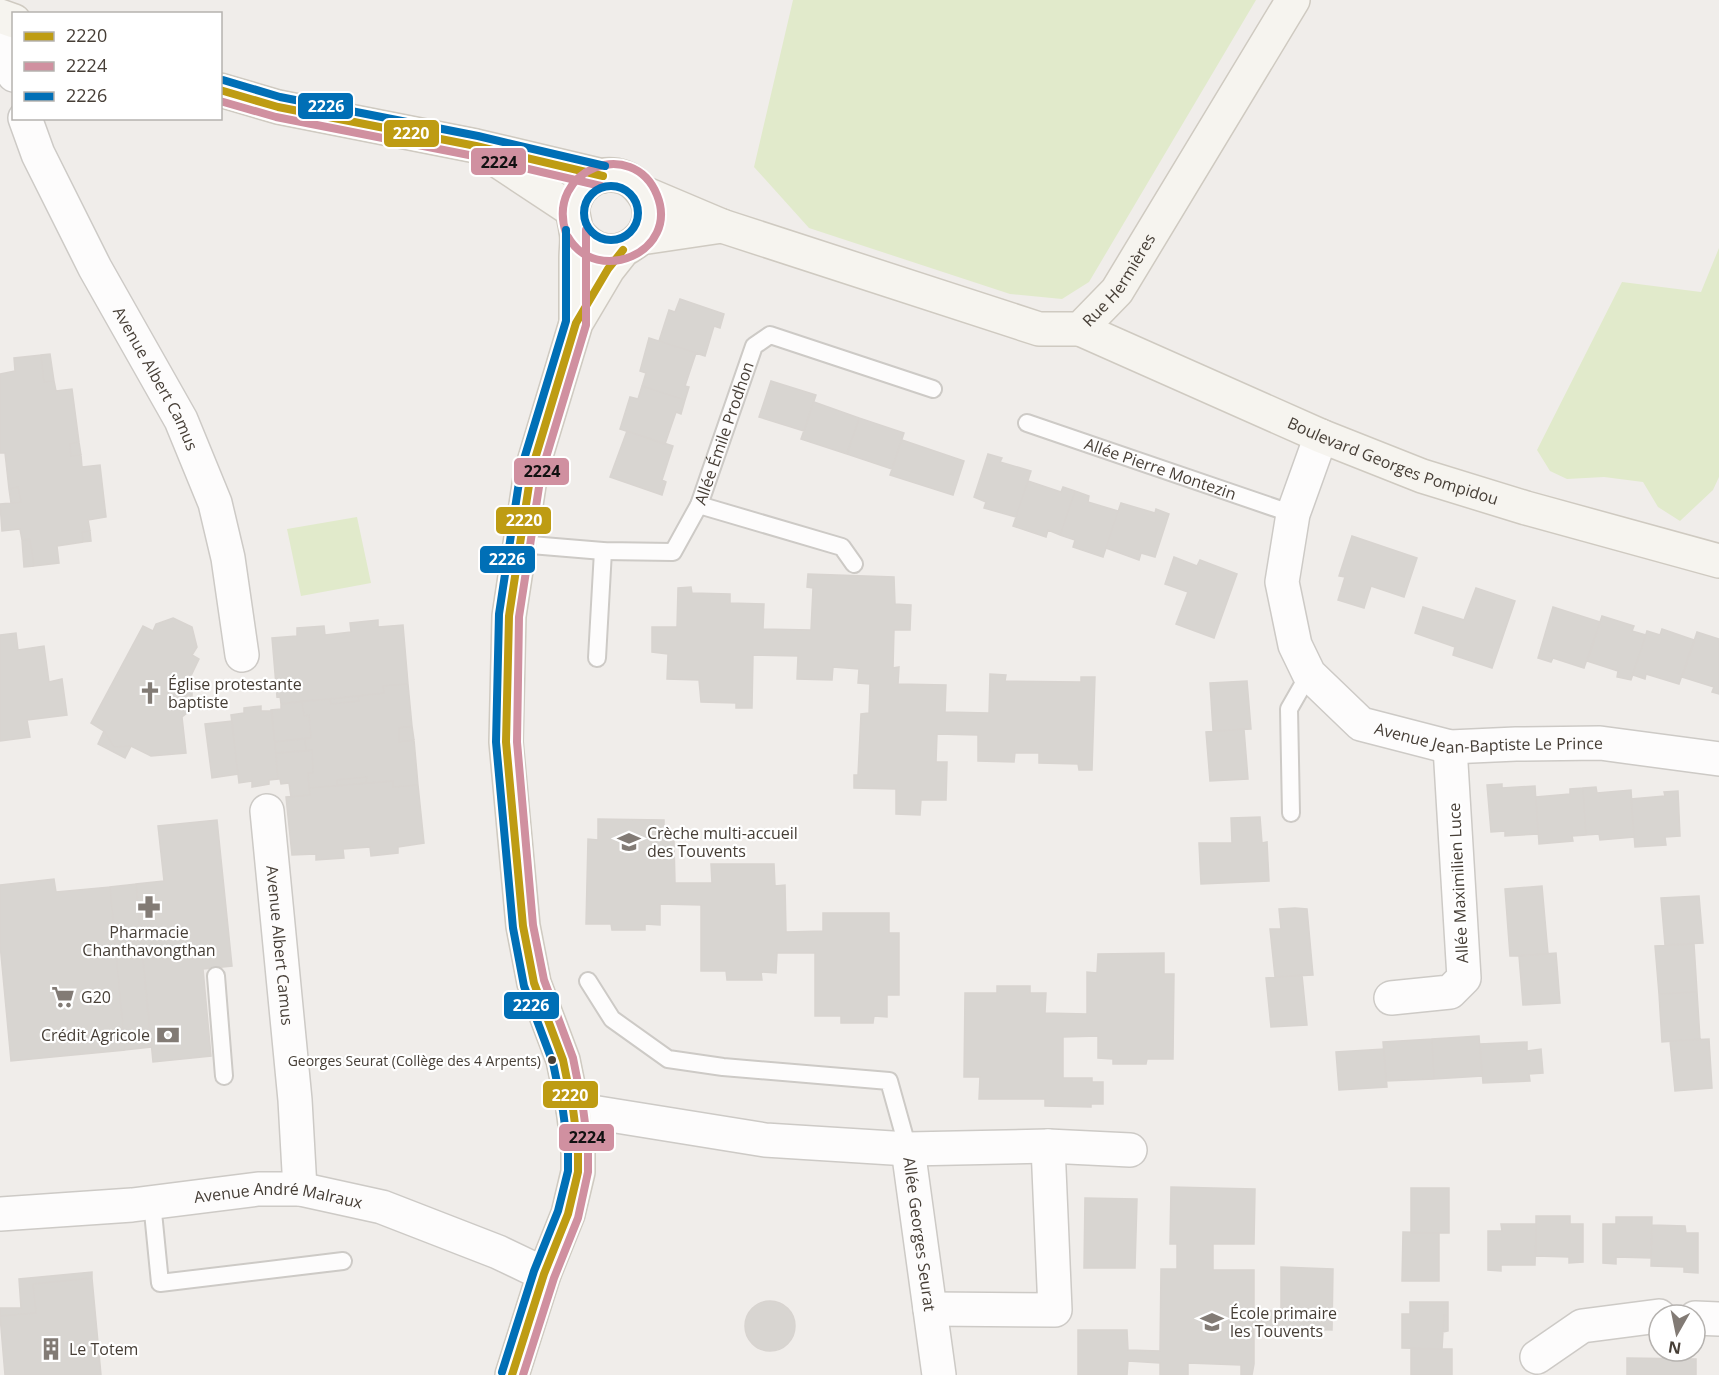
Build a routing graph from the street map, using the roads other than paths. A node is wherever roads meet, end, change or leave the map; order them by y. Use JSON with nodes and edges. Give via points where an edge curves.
{"nodes":[{"id":1,"x":1293,"y":0,"type":"edge"},
{"id":2,"x":222,"y":91,"type":"edge"},
{"id":3,"x":26,"y":120,"type":"edge"},
{"id":4,"x":476,"y":146,"type":"junction"},
{"id":5,"x":603,"y":176,"type":"junction"},
{"id":6,"x":644,"y":193,"type":"junction"},
{"id":7,"x":574,"y":220,"type":"junction"},
{"id":8,"x":722,"y":226,"type":"junction"},
{"id":9,"x":632,"y":244,"type":"junction"},
{"id":10,"x":576,"y":323,"type":"junction"},
{"id":11,"x":1080,"y":329,"type":"junction"},
{"id":12,"x":933,"y":389,"type":"dead end"},
{"id":13,"x":1027,"y":423,"type":"dead end"},
{"id":14,"x":1321,"y":436,"type":"junction"},
{"id":15,"x":699,"y":505,"type":"junction"},
{"id":16,"x":1293,"y":514,"type":"junction"},
{"id":17,"x":519,"y":544,"type":"junction"},
{"id":18,"x":603,"y":551,"type":"junction"},
{"id":19,"x":1719,"y":561,"type":"edge"},
{"id":20,"x":854,"y":564,"type":"dead end"},
{"id":21,"x":242,"y":655,"type":"dead end"},
{"id":22,"x":597,"y":658,"type":"dead end"},
{"id":23,"x":1309,"y":674,"type":"junction"},
{"id":24,"x":1450,"y":747,"type":"junction"},
{"id":25,"x":1719,"y":759,"type":"edge"},
{"id":26,"x":267,"y":811,"type":"dead end"},
{"id":27,"x":1291,"y":813,"type":"dead end"},
{"id":28,"x":216,"y":976,"type":"dead end"},
{"id":29,"x":588,"y":981,"type":"dead end"},
{"id":30,"x":1392,"y":998,"type":"dead end"},
{"id":31,"x":224,"y":1076,"type":"dead end"},
{"id":32,"x":573,"y":1109,"type":"junction"},
{"id":33,"x":1048,"y":1146,"type":"junction"},
{"id":34,"x":908,"y":1149,"type":"junction"},
{"id":35,"x":1130,"y":1150,"type":"dead end"},
{"id":36,"x":300,"y":1189,"type":"junction"},
{"id":37,"x":152,"y":1202,"type":"junction"},
{"id":38,"x":0,"y":1214,"type":"edge"},
{"id":39,"x":343,"y":1261,"type":"dead end"},
{"id":40,"x":544,"y":1274,"type":"junction"},
{"id":41,"x":930,"y":1309,"type":"junction"},
{"id":42,"x":1647,"y":1318,"type":"edge"},
{"id":43,"x":1537,"y":1357,"type":"dead end"},
{"id":44,"x":512,"y":1375,"type":"edge"},
{"id":45,"x":939,"y":1375,"type":"edge"}],
"edges":[{"from":1,"to":11,"type":"main road","name":"Rue Hermières","via":[[1117,291]]},
{"from":2,"to":4,"type":"main road","via":[[310,114]]},
{"from":3,"to":21,"type":"street","name":"Avenue Albert Camus","via":[[38,154],[95,268],[181,420],[214,503],[228,558]]},
{"from":4,"to":5,"type":"main road"},
{"from":4,"to":7,"type":"main road"},
{"from":5,"to":6,"type":"main road","via":[[626,178]]},
{"from":5,"to":7,"type":"main road","via":[[591,180],[575,198]]},
{"from":6,"to":8,"type":"main road","name":"Rue Hermières"},
{"from":6,"to":9,"type":"main road","via":[[650,216],[647,228]]},
{"from":7,"to":9,"type":"main road","via":[[582,240],[601,251]]},
{"from":7,"to":10,"type":"main road"},
{"from":8,"to":9,"type":"main road"},
{"from":8,"to":11,"type":"main road","name":"Rue Hermières","via":[[1039,329]]},
{"from":9,"to":10,"type":"main road","via":[[608,269]]},
{"from":10,"to":17,"type":"main road","via":[[531,471]]},
{"from":11,"to":14,"type":"main road","name":"Boulevard Georges Pompidou"},
{"from":12,"to":15,"type":"lane","name":"Allée Émile Prodhon","via":[[770,335],[754,346]]},
{"from":13,"to":16,"type":"lane","name":"Allée Pierre Montezin"},
{"from":14,"to":16,"type":"street","name":"Avenue Jean-Baptiste Le Prince"},
{"from":14,"to":19,"type":"main road","name":"Boulevard Georges Pompidou","via":[[1432,479]]},
{"from":15,"to":18,"type":"lane","name":"Allée Émile Prodhon","via":[[673,552]]},
{"from":15,"to":20,"type":"lane","via":[[842,547]]},
{"from":16,"to":23,"type":"street","name":"Avenue Jean-Baptiste Le Prince","via":[[1282,582],[1295,645]]},
{"from":17,"to":18,"type":"lane","name":"Allée Émile Prodhon"},
{"from":17,"to":32,"type":"main road","via":[[509,616],[506,742],[511,810],[523,926],[534,983],[562,1060]]},
{"from":18,"to":22,"type":"lane"},
{"from":23,"to":24,"type":"street","name":"Avenue Jean-Baptiste Le Prince","via":[[1361,724]]},
{"from":23,"to":27,"type":"lane","via":[[1289,709]]},
{"from":24,"to":25,"type":"street","name":"Avenue Jean-Baptiste Le Prince","via":[[1600,743]]},
{"from":24,"to":30,"type":"street","name":"Allée Maximilien Luce","via":[[1464,978],[1450,992]]},
{"from":26,"to":36,"type":"street","name":"Avenue Albert Camus"},
{"from":28,"to":31,"type":"lane"},
{"from":29,"to":34,"type":"lane","via":[[612,1019],[668,1059],[889,1081]]},
{"from":32,"to":34,"type":"street","via":[[765,1140]]},
{"from":32,"to":40,"type":"main road","via":[[578,1172],[568,1214]]},
{"from":33,"to":34,"type":"street"},
{"from":33,"to":35,"type":"street"},
{"from":33,"to":41,"type":"street","name":"Allée Georges Seurat","via":[[1055,1310]]},
{"from":34,"to":41,"type":"street","name":"Allée Georges Seurat"},
{"from":36,"to":37,"type":"street","name":"Avenue André Malraux"},
{"from":36,"to":40,"type":"street","name":"Avenue André Malraux","via":[[382,1207]]},
{"from":37,"to":38,"type":"street","name":"Avenue André Malraux"},
{"from":37,"to":39,"type":"lane","via":[[160,1283]]},
{"from":40,"to":44,"type":"main road"},
{"from":41,"to":45,"type":"street"},
{"from":42,"to":43,"type":"street","via":[[1582,1326]]}]}
